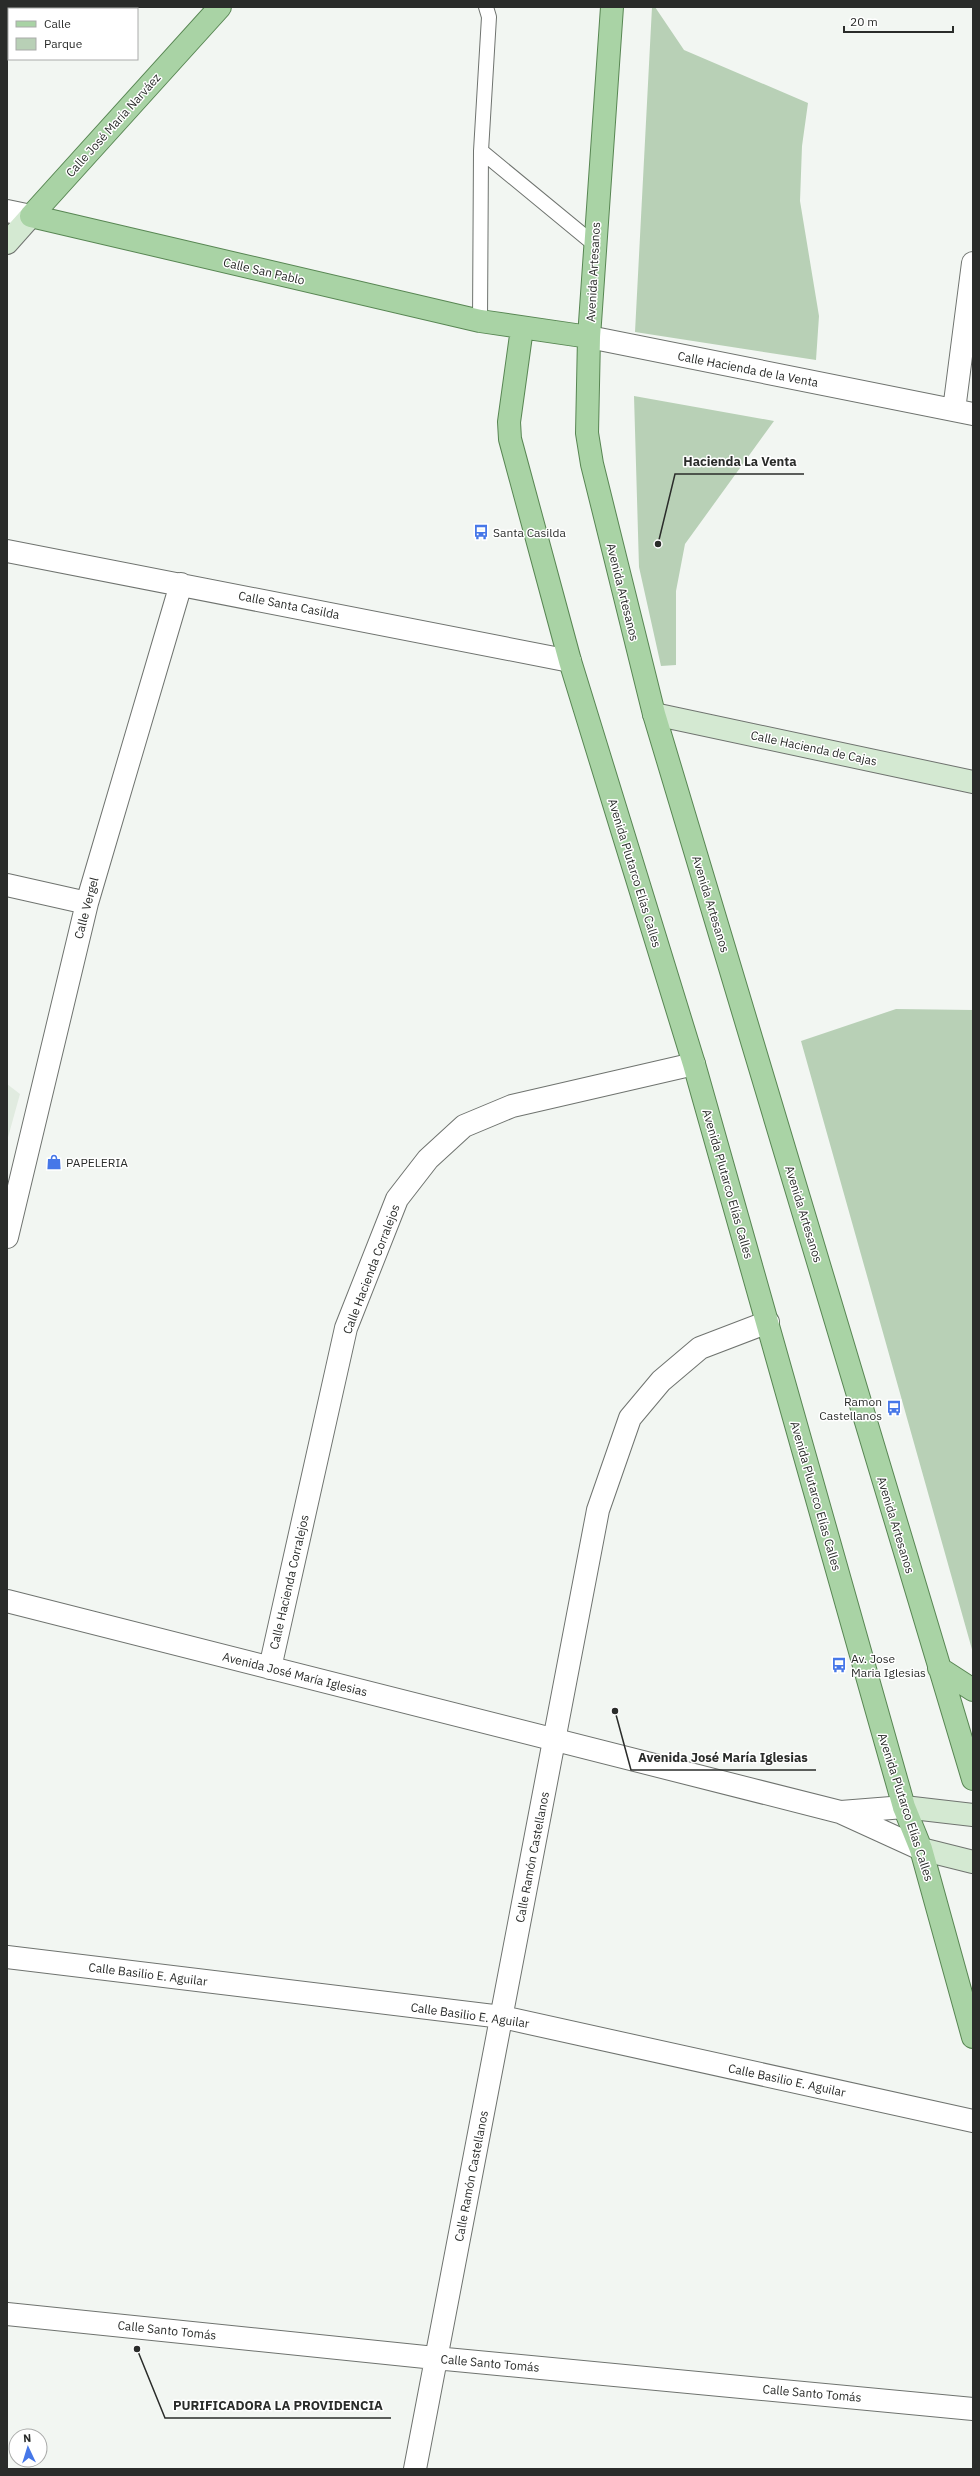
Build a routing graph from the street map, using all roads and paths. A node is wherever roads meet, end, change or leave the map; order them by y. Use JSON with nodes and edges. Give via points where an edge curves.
{"nodes":[{"id":1,"x":220,"y":7,"type":"edge"},
{"id":2,"x":486,"y":7,"type":"edge"},
{"id":3,"x":612,"y":7,"type":"edge"},
{"id":4,"x":481,"y":151,"type":"junction"},
{"id":5,"x":7,"y":210,"type":"edge"},
{"id":6,"x":31,"y":216,"type":"junction"},
{"id":7,"x":7,"y":244,"type":"edge"},
{"id":8,"x":594,"y":244,"type":"junction"},
{"id":9,"x":973,"y":263,"type":"edge"},
{"id":10,"x":480,"y":321,"type":"junction"},
{"id":11,"x":522,"y":328,"type":"junction"},
{"id":12,"x":589,"y":337,"type":"junction"},
{"id":13,"x":963,"y":412,"type":"edge"},
{"id":14,"x":7,"y":551,"type":"edge"},
{"id":15,"x":181,"y":584,"type":"junction"},
{"id":16,"x":570,"y":661,"type":"junction"},
{"id":17,"x":654,"y":714,"type":"junction"},
{"id":18,"x":973,"y":782,"type":"edge"},
{"id":19,"x":7,"y":885,"type":"edge"},
{"id":20,"x":87,"y":903,"type":"junction"},
{"id":21,"x":694,"y":1064,"type":"junction"},
{"id":22,"x":7,"y":1237,"type":"edge"},
{"id":23,"x":768,"y":1322,"type":"junction"},
{"id":24,"x":7,"y":1601,"type":"edge"},
{"id":25,"x":270,"y":1668,"type":"junction"},
{"id":26,"x":939,"y":1668,"type":"junction"},
{"id":27,"x":973,"y":1690,"type":"edge"},
{"id":28,"x":554,"y":1740,"type":"junction"},
{"id":29,"x":973,"y":1779,"type":"edge"},
{"id":30,"x":904,"y":1807,"type":"junction"},
{"id":31,"x":840,"y":1812,"type":"junction"},
{"id":32,"x":973,"y":1815,"type":"edge"},
{"id":33,"x":921,"y":1849,"type":"junction"},
{"id":34,"x":973,"y":1862,"type":"edge"},
{"id":35,"x":7,"y":1957,"type":"edge"},
{"id":36,"x":502,"y":2017,"type":"junction"},
{"id":37,"x":973,"y":2037,"type":"edge"},
{"id":38,"x":973,"y":2121,"type":"edge"},
{"id":39,"x":7,"y":2314,"type":"edge"},
{"id":40,"x":435,"y":2358,"type":"junction"},
{"id":41,"x":973,"y":2409,"type":"edge"},
{"id":42,"x":415,"y":2469,"type":"edge"}],
"edges":[{"from":1,"to":6,"type":"main road","name":"Calle José María Narváez"},
{"from":2,"to":4,"type":"lane","via":[[489,17]]},
{"from":3,"to":8,"type":"main road","name":"Avenida Artesanos"},
{"from":4,"to":8,"type":"lane"},
{"from":4,"to":10,"type":"lane"},
{"from":5,"to":6,"type":"street","name":"Calle San Pablo"},
{"from":6,"to":7,"type":"street","name":"Calle José María Narváez"},
{"from":6,"to":10,"type":"main road","name":"Calle San Pablo"},
{"from":8,"to":12,"type":"main road","name":"Avenida Artesanos"},
{"from":9,"to":13,"type":"street"},
{"from":10,"to":11,"type":"main road","name":"Calle San Pablo"},
{"from":11,"to":12,"type":"main road","name":"Calle Hacienda de la Venta"},
{"from":11,"to":16,"type":"main road","name":"Avenida Plutarco Elías Calles","via":[[509,422],[510,439]]},
{"from":12,"to":13,"type":"street","name":"Calle Hacienda de la Venta"},
{"from":12,"to":17,"type":"main road","name":"Avenida Artesanos","via":[[587,433],[592,464]]},
{"from":14,"to":15,"type":"street","name":"Calle Santa Casilda"},
{"from":15,"to":16,"type":"street","name":"Calle Santa Casilda"},
{"from":15,"to":20,"type":"street","name":"Calle Vergel"},
{"from":16,"to":21,"type":"main road","name":"Avenida Plutarco Elías Calles"},
{"from":17,"to":18,"type":"street","name":"Calle Hacienda de Cajas"},
{"from":17,"to":26,"type":"main road","name":"Avenida Artesanos"},
{"from":19,"to":20,"type":"street"},
{"from":20,"to":22,"type":"street","name":"Calle Vergel"},
{"from":21,"to":23,"type":"main road","name":"Avenida Plutarco Elías Calles"},
{"from":21,"to":25,"type":"street","name":"Calle Hacienda Corralejos","via":[[512,1106],[464,1126],[428,1158],[397,1199],[346,1328]]},
{"from":23,"to":28,"type":"street","name":"Calle Ramón Castellanos","via":[[700,1348],[661,1381],[630,1418],[598,1510]]},
{"from":23,"to":30,"type":"main road","name":"Avenida Plutarco Elías Calles"},
{"from":24,"to":25,"type":"street","name":"Avenida José María Iglesias"},
{"from":25,"to":28,"type":"street","name":"Avenida José María Iglesias"},
{"from":26,"to":27,"type":"main road"},
{"from":26,"to":29,"type":"main road","name":"Avenida Artesanos"},
{"from":28,"to":31,"type":"street","name":"Avenida José María Iglesias"},
{"from":28,"to":36,"type":"street","name":"Calle Ramón Castellanos"},
{"from":30,"to":31,"type":"street","name":"Avenida José María Iglesias"},
{"from":30,"to":32,"type":"street","name":"Avenida José María Iglesias"},
{"from":30,"to":33,"type":"main road","name":"Avenida Plutarco Elías Calles"},
{"from":31,"to":33,"type":"street","name":"Avenida José María Iglesias"},
{"from":33,"to":34,"type":"street","name":"Avenida José María Iglesias"},
{"from":33,"to":37,"type":"main road","name":"Avenida Plutarco Elías Calles"},
{"from":35,"to":36,"type":"street","name":"Calle Basilio E. Aguilar"},
{"from":36,"to":38,"type":"street","name":"Calle Basilio E. Aguilar"},
{"from":36,"to":40,"type":"street","name":"Calle Ramón Castellanos"},
{"from":39,"to":40,"type":"street","name":"Calle Santo Tomás"},
{"from":40,"to":41,"type":"street","name":"Calle Santo Tomás"},
{"from":40,"to":42,"type":"street","name":"Calle Ramón Castellanos"}]}
